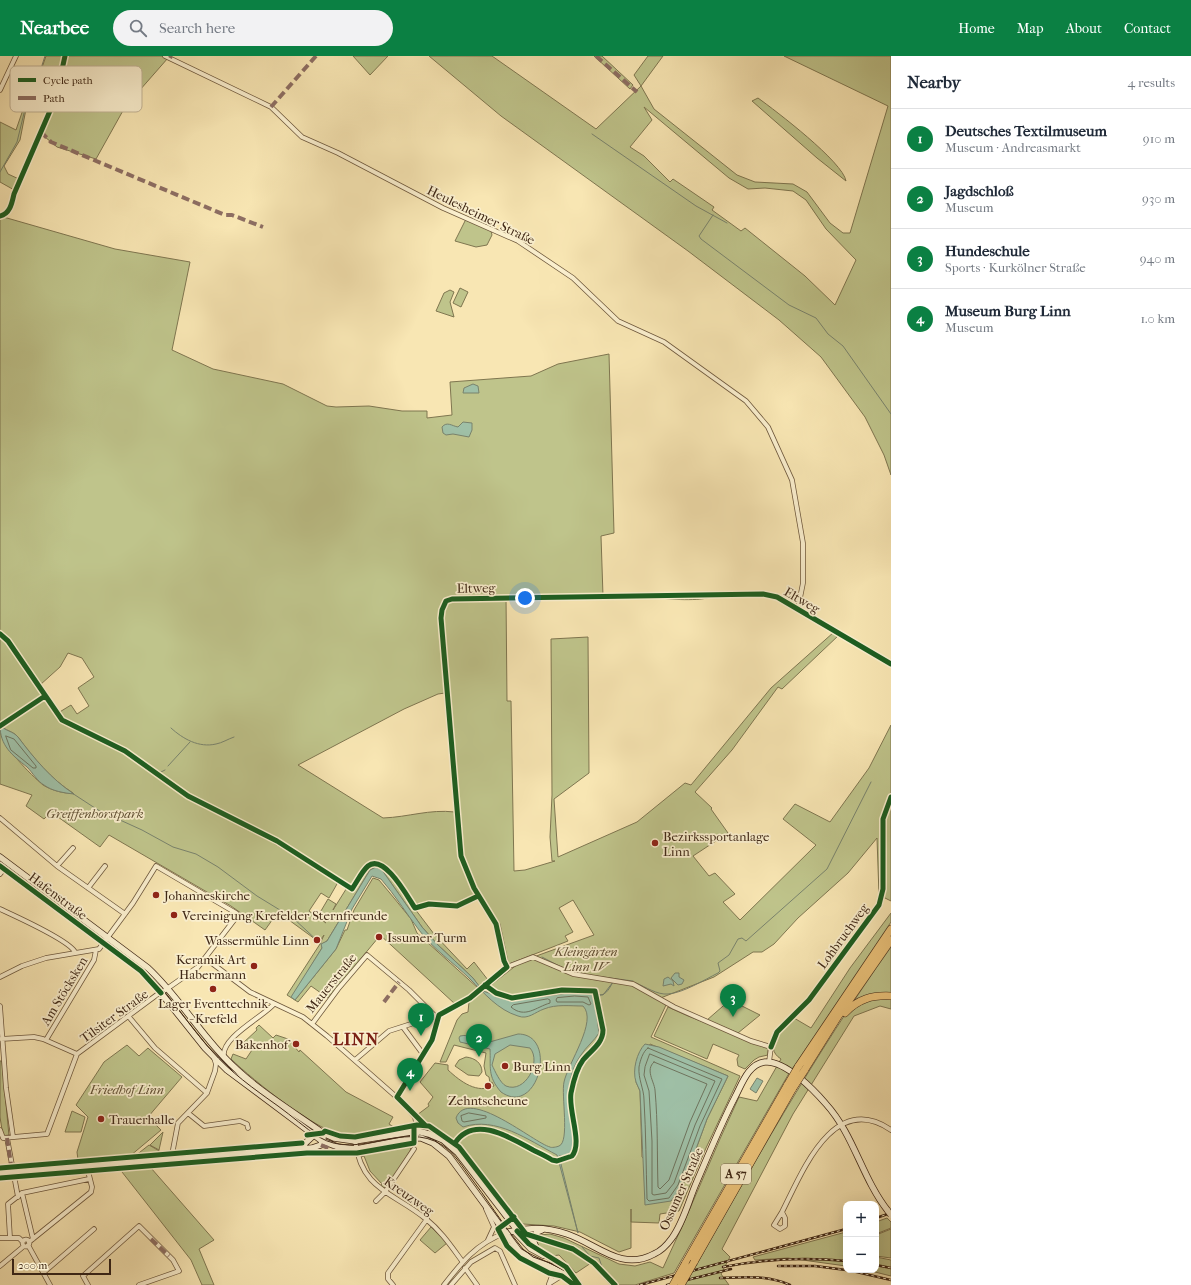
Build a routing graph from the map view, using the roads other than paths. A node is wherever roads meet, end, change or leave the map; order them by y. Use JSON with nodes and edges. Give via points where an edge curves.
{"nodes":[{"id":1,"x":16,"y":56,"type":"edge"},
{"id":2,"x":65,"y":56,"type":"edge"},
{"id":3,"x":165,"y":56,"type":"edge"},
{"id":4,"x":11,"y":66,"type":"edge"},
{"id":5,"x":63,"y":66,"type":"edge"},
{"id":6,"x":10,"y":69,"type":"edge"},
{"id":7,"x":0,"y":90,"type":"edge"},
{"id":8,"x":50,"y":112,"type":"edge"},
{"id":9,"x":0,"y":216,"type":"edge"},
{"id":10,"x":798,"y":608,"type":"junction"},
{"id":11,"x":0,"y":634,"type":"edge"},
{"id":12,"x":891,"y":664,"type":"edge"},
{"id":13,"x":1,"y":726,"type":"edge"},
{"id":14,"x":891,"y":797,"type":"edge"},
{"id":15,"x":0,"y":818,"type":"edge"},
{"id":16,"x":73,"y":848,"type":"dead end"},
{"id":17,"x":0,"y":857,"type":"edge"},
{"id":18,"x":57,"y":866,"type":"junction"},
{"id":19,"x":105,"y":866,"type":"dead end"},
{"id":20,"x":2,"y":867,"type":"edge"},
{"id":21,"x":0,"y":874,"type":"edge"},
{"id":22,"x":88,"y":888,"type":"junction"},
{"id":23,"x":0,"y":909,"type":"edge"},
{"id":24,"x":125,"y":914,"type":"junction"},
{"id":25,"x":891,"y":929,"type":"edge"},
{"id":26,"x":108,"y":937,"type":"junction"},
{"id":27,"x":891,"y":940,"type":"edge"},
{"id":28,"x":103,"y":943,"type":"junction"},
{"id":29,"x":96,"y":950,"type":"junction"},
{"id":30,"x":75,"y":952,"type":"junction"},
{"id":31,"x":206,"y":958,"type":"junction"},
{"id":32,"x":507,"y":967,"type":"junction"},
{"id":33,"x":0,"y":977,"type":"edge"},
{"id":34,"x":168,"y":988,"type":"junction"},
{"id":35,"x":161,"y":993,"type":"junction"},
{"id":36,"x":891,"y":996,"type":"edge"},
{"id":37,"x":274,"y":1004,"type":"junction"},
{"id":38,"x":0,"y":1006,"type":"edge"},
{"id":39,"x":437,"y":1016,"type":"junction"},
{"id":40,"x":129,"y":1017,"type":"junction"},
{"id":41,"x":312,"y":1024,"type":"junction"},
{"id":42,"x":832,"y":1026,"type":"junction"},
{"id":43,"x":403,"y":1027,"type":"junction"},
{"id":44,"x":1,"y":1039,"type":"edge"},
{"id":45,"x":46,"y":1040,"type":"junction"},
{"id":46,"x":227,"y":1044,"type":"junction"},
{"id":47,"x":771,"y":1046,"type":"junction"},
{"id":48,"x":215,"y":1047,"type":"junction"},
{"id":49,"x":77,"y":1054,"type":"junction"},
{"id":50,"x":423,"y":1054,"type":"junction"},
{"id":51,"x":214,"y":1057,"type":"junction"},
{"id":52,"x":2,"y":1058,"type":"edge"},
{"id":53,"x":225,"y":1058,"type":"junction"},
{"id":54,"x":355,"y":1060,"type":"junction"},
{"id":55,"x":769,"y":1062,"type":"junction"},
{"id":56,"x":801,"y":1069,"type":"junction"},
{"id":57,"x":226,"y":1070,"type":"junction"},
{"id":58,"x":215,"y":1071,"type":"junction"},
{"id":59,"x":791,"y":1086,"type":"junction"},
{"id":60,"x":207,"y":1093,"type":"junction"},
{"id":61,"x":397,"y":1097,"type":"junction"},
{"id":62,"x":188,"y":1113,"type":"junction"},
{"id":63,"x":842,"y":1124,"type":"junction"},
{"id":64,"x":248,"y":1128,"type":"dead end"},
{"id":65,"x":0,"y":1130,"type":"edge"},
{"id":66,"x":891,"y":1130,"type":"edge"},
{"id":67,"x":417,"y":1131,"type":"junction"},
{"id":68,"x":323,"y":1133,"type":"junction"},
{"id":69,"x":312,"y":1135,"type":"junction"},
{"id":70,"x":13,"y":1137,"type":"junction"},
{"id":71,"x":7,"y":1138,"type":"junction"},
{"id":72,"x":421,"y":1138,"type":"junction"},
{"id":73,"x":322,"y":1141,"type":"junction"},
{"id":74,"x":355,"y":1141,"type":"junction"},
{"id":75,"x":356,"y":1149,"type":"junction"},
{"id":76,"x":414,"y":1149,"type":"dead end"},
{"id":77,"x":298,"y":1150,"type":"junction"},
{"id":78,"x":170,"y":1160,"type":"junction"},
{"id":79,"x":87,"y":1167,"type":"junction"},
{"id":80,"x":12,"y":1172,"type":"junction"},
{"id":81,"x":0,"y":1174,"type":"edge"},
{"id":82,"x":89,"y":1179,"type":"junction"},
{"id":83,"x":466,"y":1179,"type":"junction"},
{"id":84,"x":385,"y":1192,"type":"junction"},
{"id":85,"x":22,"y":1193,"type":"junction"},
{"id":86,"x":18,"y":1197,"type":"junction"},
{"id":87,"x":376,"y":1201,"type":"dead end"},
{"id":88,"x":486,"y":1207,"type":"junction"},
{"id":89,"x":782,"y":1212,"type":"dead end"},
{"id":90,"x":889,"y":1213,"type":"edge"},
{"id":91,"x":427,"y":1219,"type":"junction"},
{"id":92,"x":94,"y":1229,"type":"dead end"},
{"id":93,"x":544,"y":1229,"type":"junction"},
{"id":94,"x":511,"y":1232,"type":"junction"},
{"id":95,"x":0,"y":1238,"type":"edge"},
{"id":96,"x":10,"y":1238,"type":"junction"},
{"id":97,"x":33,"y":1239,"type":"junction"},
{"id":98,"x":22,"y":1241,"type":"junction"},
{"id":99,"x":487,"y":1241,"type":"junction"},
{"id":100,"x":27,"y":1244,"type":"junction"},
{"id":101,"x":537,"y":1250,"type":"junction"},
{"id":102,"x":521,"y":1252,"type":"junction"},
{"id":103,"x":555,"y":1259,"type":"junction"},
{"id":104,"x":462,"y":1261,"type":"junction"},
{"id":105,"x":0,"y":1266,"type":"edge"},
{"id":106,"x":465,"y":1268,"type":"junction"},
{"id":107,"x":567,"y":1272,"type":"junction"},
{"id":108,"x":43,"y":1273,"type":"junction"},
{"id":109,"x":87,"y":1283,"type":"edge"},
{"id":110,"x":548,"y":1284,"type":"edge"},
{"id":111,"x":50,"y":1285,"type":"edge"},
{"id":112,"x":139,"y":1285,"type":"edge"},
{"id":113,"x":393,"y":1285,"type":"edge"},
{"id":114,"x":444,"y":1285,"type":"edge"},
{"id":115,"x":451,"y":1285,"type":"edge"},
{"id":116,"x":477,"y":1285,"type":"edge"},
{"id":117,"x":515,"y":1285,"type":"edge"},
{"id":118,"x":578,"y":1285,"type":"edge"},
{"id":119,"x":673,"y":1285,"type":"edge"},
{"id":120,"x":680,"y":1285,"type":"edge"}],
"edges":[{"from":1,"to":4,"type":"street"},
{"from":2,"to":5,"type":"street"},
{"from":3,"to":10,"type":"street","name":"Heulesheimer Straße","via":[[271,107],[302,137],[443,208],[518,241],[573,278],[618,322],[664,342],[746,401],[768,427],[792,480],[803,543],[803,583]]},
{"from":6,"to":7,"type":"street"},
{"from":8,"to":9,"type":"street","via":[[9,210]]},
{"from":10,"to":12,"type":"street","name":"Eltweg"},
{"from":10,"to":32,"type":"street","name":"Eltweg","via":[[777,597],[763,594],[446,601],[441,618],[460,850],[474,888],[496,924]]},
{"from":11,"to":13,"type":"street","via":[[8,641],[45,696]]},
{"from":14,"to":47,"type":"street","name":"Lohbruchweg","via":[[883,819],[883,889],[879,905],[808,1000],[778,1032]]},
{"from":15,"to":18,"type":"street"},
{"from":16,"to":18,"type":"street"},
{"from":17,"to":26,"type":"main road","name":"Hafenstraße"},
{"from":18,"to":22,"type":"street"},
{"from":19,"to":22,"type":"street"},
{"from":20,"to":21,"type":"street"},
{"from":20,"to":28,"type":"main road","name":"Hafenstraße"},
{"from":22,"to":24,"type":"street"},
{"from":23,"to":30,"type":"street","via":[[45,932]]},
{"from":24,"to":26,"type":"street"},
{"from":24,"to":31,"type":"street","name":"Tilsiter Straße","via":[[156,866],[238,916]]},
{"from":25,"to":56,"type":"highway","number":"A 57"},
{"from":26,"to":28,"type":"street"},
{"from":26,"to":34,"type":"main road","name":"Hafenstraße","via":[[148,968]]},
{"from":27,"to":42,"type":"highway","number":"A 57"},
{"from":28,"to":29,"type":"street"},
{"from":28,"to":35,"type":"main road","name":"Hafenstraße","via":[[141,971]]},
{"from":29,"to":30,"type":"street"},
{"from":29,"to":45,"type":"street","name":"Am Stöcksken","via":[[94,960]]},
{"from":30,"to":33,"type":"street","via":[[46,958]]},
{"from":31,"to":34,"type":"street","name":"Tilsiter Straße","via":[[197,968]]},
{"from":31,"to":37,"type":"street","via":[[250,992]]},
{"from":32,"to":39,"type":"street","via":[[478,992]]},
{"from":32,"to":47,"type":"street","via":[[532,957],[572,974],[631,983],[674,1007],[751,1041]]},
{"from":34,"to":35,"type":"street","name":"Tilsiter Straße"},
{"from":34,"to":48,"type":"main road","name":"Hafenstraße"},
{"from":35,"to":40,"type":"street","name":"Tilsiter Straße"},
{"from":35,"to":51,"type":"main road","name":"Hafenstraße"},
{"from":36,"to":42,"type":"highway","via":[[875,996],[860,1001]]},
{"from":37,"to":41,"type":"street"},
{"from":37,"to":46,"type":"street"},
{"from":38,"to":44,"type":"street"},
{"from":39,"to":41,"type":"street","name":"Mauerstraße","via":[[367,955]]},
{"from":39,"to":43,"type":"street"},
{"from":39,"to":50,"type":"street","via":[[435,1032]]},
{"from":40,"to":49,"type":"street","name":"Tilsiter Straße"},
{"from":40,"to":60,"type":"street","via":[[152,1045]]},
{"from":41,"to":54,"type":"street"},
{"from":42,"to":56,"type":"highway","number":"A 57"},
{"from":43,"to":50,"type":"street"},
{"from":43,"to":54,"type":"street","via":[[389,1031]]},
{"from":44,"to":45,"type":"street","via":[[34,1037]]},
{"from":44,"to":52,"type":"street"},
{"from":45,"to":49,"type":"street"},
{"from":46,"to":48,"type":"street"},
{"from":46,"to":53,"type":"street","via":[[223,1053]]},
{"from":47,"to":55,"type":"street"},
{"from":48,"to":53,"type":"main road","name":"Hafenstraße"},
{"from":49,"to":70,"type":"street","name":"Tilsiter Straße","via":[[47,1134]]},
{"from":50,"to":61,"type":"street"},
{"from":51,"to":57,"type":"main road","name":"Hafenstraße"},
{"from":51,"to":58,"type":"street"},
{"from":52,"to":70,"type":"street"},
{"from":53,"to":68,"type":"main road","name":"Hafenstraße","via":[[246,1078]]},
{"from":54,"to":61,"type":"street"},
{"from":55,"to":63,"type":"main road","via":[[780,1065],[809,1086]]},
{"from":55,"to":93,"type":"main road","name":"Ossumer Straße","via":[[759,1064],[747,1074],[718,1132],[676,1231],[660,1250],[641,1259],[621,1259],[572,1236]]},
{"from":56,"to":59,"type":"highway","number":"A 57","bridge":true},
{"from":57,"to":58,"type":"street"},
{"from":57,"to":69,"type":"main road","name":"Hafenstraße"},
{"from":58,"to":60,"type":"street"},
{"from":59,"to":119,"type":"highway","number":"A 57","bridge":true},
{"from":59,"to":120,"type":"highway","number":"A 57","bridge":true},
{"from":60,"to":62,"type":"street"},
{"from":61,"to":67,"type":"street","via":[[415,1117]]},
{"from":62,"to":64,"type":"street","via":[[204,1126],[240,1122]]},
{"from":62,"to":78,"type":"street","via":[[176,1128]]},
{"from":63,"to":66,"type":"street","via":[[864,1120],[878,1123]]},
{"from":63,"to":89,"type":"street","via":[[822,1140]]},
{"from":63,"to":90,"type":"main road","via":[[872,1187]]},
{"from":65,"to":71,"type":"street","via":[[1,1136]]},
{"from":67,"to":72,"type":"street"},
{"from":67,"to":74,"type":"main road","name":"Hafenstraße"},
{"from":67,"to":94,"type":"main road","via":[[439,1138],[455,1150]]},
{"from":68,"to":69,"type":"main road"},
{"from":68,"to":73,"type":"main road"},
{"from":68,"to":74,"type":"main road","name":"Hafenstraße","via":[[334,1138]]},
{"from":69,"to":73,"type":"main road","name":"Hafenstraße"},
{"from":69,"to":77,"type":"main road"},
{"from":70,"to":71,"type":"street"},
{"from":71,"to":80,"type":"street"},
{"from":72,"to":75,"type":"main road","name":"Hafenstraße"},
{"from":72,"to":83,"type":"main road","via":[[445,1151]]},
{"from":73,"to":75,"type":"main road","name":"Hafenstraße","via":[[338,1147]]},
{"from":73,"to":77,"type":"main road","via":[[316,1147]]},
{"from":74,"to":75,"type":"street","name":"Kreuzweg"},
{"from":75,"to":84,"type":"street","name":"Kreuzweg","via":[[364,1170],[374,1184]]},
{"from":76,"to":84,"type":"street"},
{"from":77,"to":78,"type":"main road"},
{"from":78,"to":79,"type":"main road"},
{"from":79,"to":80,"type":"main road"},
{"from":79,"to":82,"type":"street"},
{"from":80,"to":81,"type":"main road"},
{"from":80,"to":86,"type":"street"},
{"from":82,"to":85,"type":"street"},
{"from":82,"to":97,"type":"street","via":[[91,1192]]},
{"from":83,"to":88,"type":"main road"},
{"from":83,"to":94,"type":"street","via":[[474,1186],[505,1229]]},
{"from":84,"to":87,"type":"street"},
{"from":84,"to":91,"type":"street","name":"Kreuzweg"},
{"from":85,"to":86,"type":"street"},
{"from":85,"to":97,"type":"street"},
{"from":86,"to":96,"type":"street","via":[[8,1204]]},
{"from":88,"to":94,"type":"main road"},
{"from":88,"to":99,"type":"street","via":[[494,1227]]},
{"from":91,"to":104,"type":"street","name":"Kreuzweg","via":[[443,1235]]},
{"from":91,"to":113,"type":"street","via":[[388,1273],[388,1279]]},
{"from":92,"to":108,"type":"street"},
{"from":93,"to":94,"type":"main road","name":"Ossumer Straße"},
{"from":93,"to":101,"type":"main road","via":[[534,1236]]},
{"from":94,"to":99,"type":"street"},
{"from":94,"to":101,"type":"main road"},
{"from":94,"to":102,"type":"main road"},
{"from":94,"to":103,"type":"street","via":[[537,1254]]},
{"from":95,"to":96,"type":"street"},
{"from":96,"to":98,"type":"street","via":[[19,1238]]},
{"from":97,"to":100,"type":"street"},
{"from":98,"to":100,"type":"street"},
{"from":98,"to":100,"type":"street","via":[[25,1239]]},
{"from":99,"to":104,"type":"street"},
{"from":100,"to":105,"type":"street"},
{"from":100,"to":108,"type":"street"},
{"from":101,"to":103,"type":"main road"},
{"from":102,"to":107,"type":"main road"},
{"from":102,"to":110,"type":"street","via":[[525,1258],[551,1270],[552,1276]]},
{"from":103,"to":107,"type":"main road"},
{"from":104,"to":114,"type":"street"},
{"from":106,"to":115,"type":"street"},
{"from":106,"to":116,"type":"street"},
{"from":106,"to":117,"type":"street","via":[[478,1257],[492,1249],[498,1249]]},
{"from":107,"to":110,"type":"street"},
{"from":107,"to":118,"type":"main road"},
{"from":108,"to":111,"type":"street"},
{"from":109,"to":112,"type":"street","via":[[83,1276],[139,1226],[173,1260],[179,1271]]}]}
